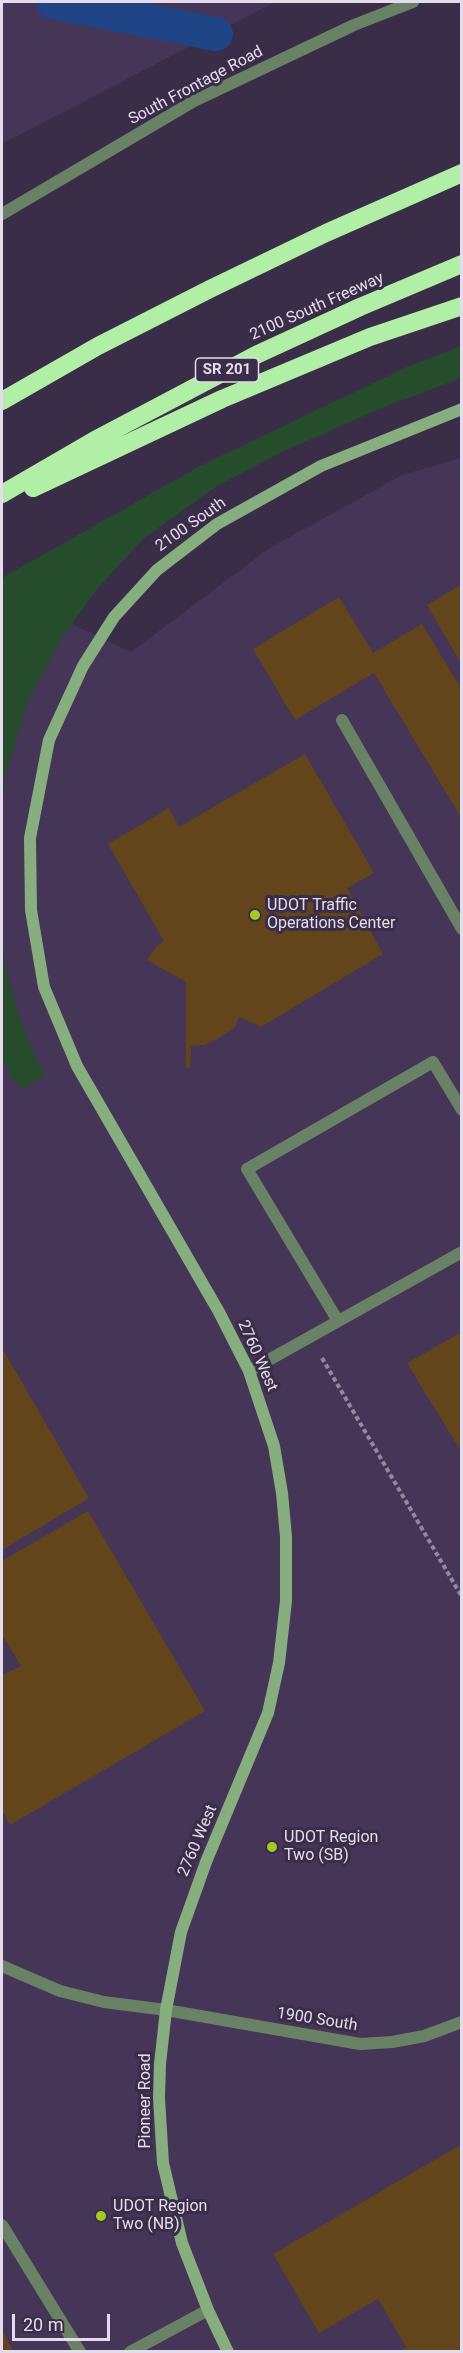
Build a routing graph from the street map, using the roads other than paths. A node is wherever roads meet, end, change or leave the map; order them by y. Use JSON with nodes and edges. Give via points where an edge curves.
{"nodes":[{"id":1,"x":413,"y":2,"type":"edge"},
{"id":2,"x":462,"y":173,"type":"edge"},
{"id":3,"x":2,"y":214,"type":"edge"},
{"id":4,"x":462,"y":264,"type":"edge"},
{"id":5,"x":462,"y":306,"type":"edge"},
{"id":6,"x":2,"y":401,"type":"edge"},
{"id":7,"x":462,"y":409,"type":"edge"},
{"id":8,"x":2,"y":494,"type":"edge"},
{"id":9,"x":2,"y":503,"type":"edge"},
{"id":10,"x":342,"y":720,"type":"dead end"},
{"id":11,"x":49,"y":740,"type":"joint"},
{"id":12,"x":462,"y":929,"type":"edge"},
{"id":13,"x":462,"y":1110,"type":"edge"},
{"id":14,"x":462,"y":1252,"type":"edge"},
{"id":15,"x":338,"y":1321,"type":"junction"},
{"id":16,"x":249,"y":1371,"type":"junction"},
{"id":17,"x":2,"y":1966,"type":"edge"},
{"id":18,"x":166,"y":2010,"type":"junction"},
{"id":19,"x":462,"y":2022,"type":"edge"},
{"id":20,"x":2,"y":2225,"type":"edge"},
{"id":21,"x":207,"y":2310,"type":"junction"},
{"id":22,"x":80,"y":2352,"type":"edge"},
{"id":23,"x":130,"y":2352,"type":"edge"},
{"id":24,"x":228,"y":2352,"type":"edge"}],
"edges":[{"from":1,"to":3,"type":"street","name":"South Frontage Road","via":[[354,25],[194,101]]},
{"from":2,"to":6,"type":"highway","via":[[210,289]]},
{"from":4,"to":8,"type":"highway","name":"2100 South Freeway","number":"SR 201","via":[[256,355]]},
{"from":5,"to":9,"type":"highway","via":[[370,337],[233,395]]},
{"from":7,"to":11,"type":"main road","name":"2100 South","via":[[321,466],[217,524],[157,570],[114,617],[89,656]]},
{"from":10,"to":12,"type":"street"},
{"from":11,"to":16,"type":"main road","name":"2760 West","via":[[30,838],[31,910],[44,987],[77,1066]]},
{"from":13,"to":15,"type":"street","via":[[433,1062],[248,1169]]},
{"from":14,"to":15,"type":"street"},
{"from":15,"to":16,"type":"street"},
{"from":16,"to":18,"type":"main road","name":"2760 West","via":[[274,1446],[282,1493],[286,1601],[279,1663],[268,1713],[181,1932]]},
{"from":17,"to":18,"type":"street","via":[[60,1991],[104,2002]]},
{"from":18,"to":19,"type":"street","name":"1900 South","via":[[360,2044],[424,2036]]},
{"from":18,"to":21,"type":"main road","name":"Pioneer Road","via":[[159,2098],[163,2163],[182,2243]]},
{"from":20,"to":22,"type":"street"},
{"from":21,"to":23,"type":"street"},
{"from":21,"to":24,"type":"main road","name":"Pioneer Road"}]}
